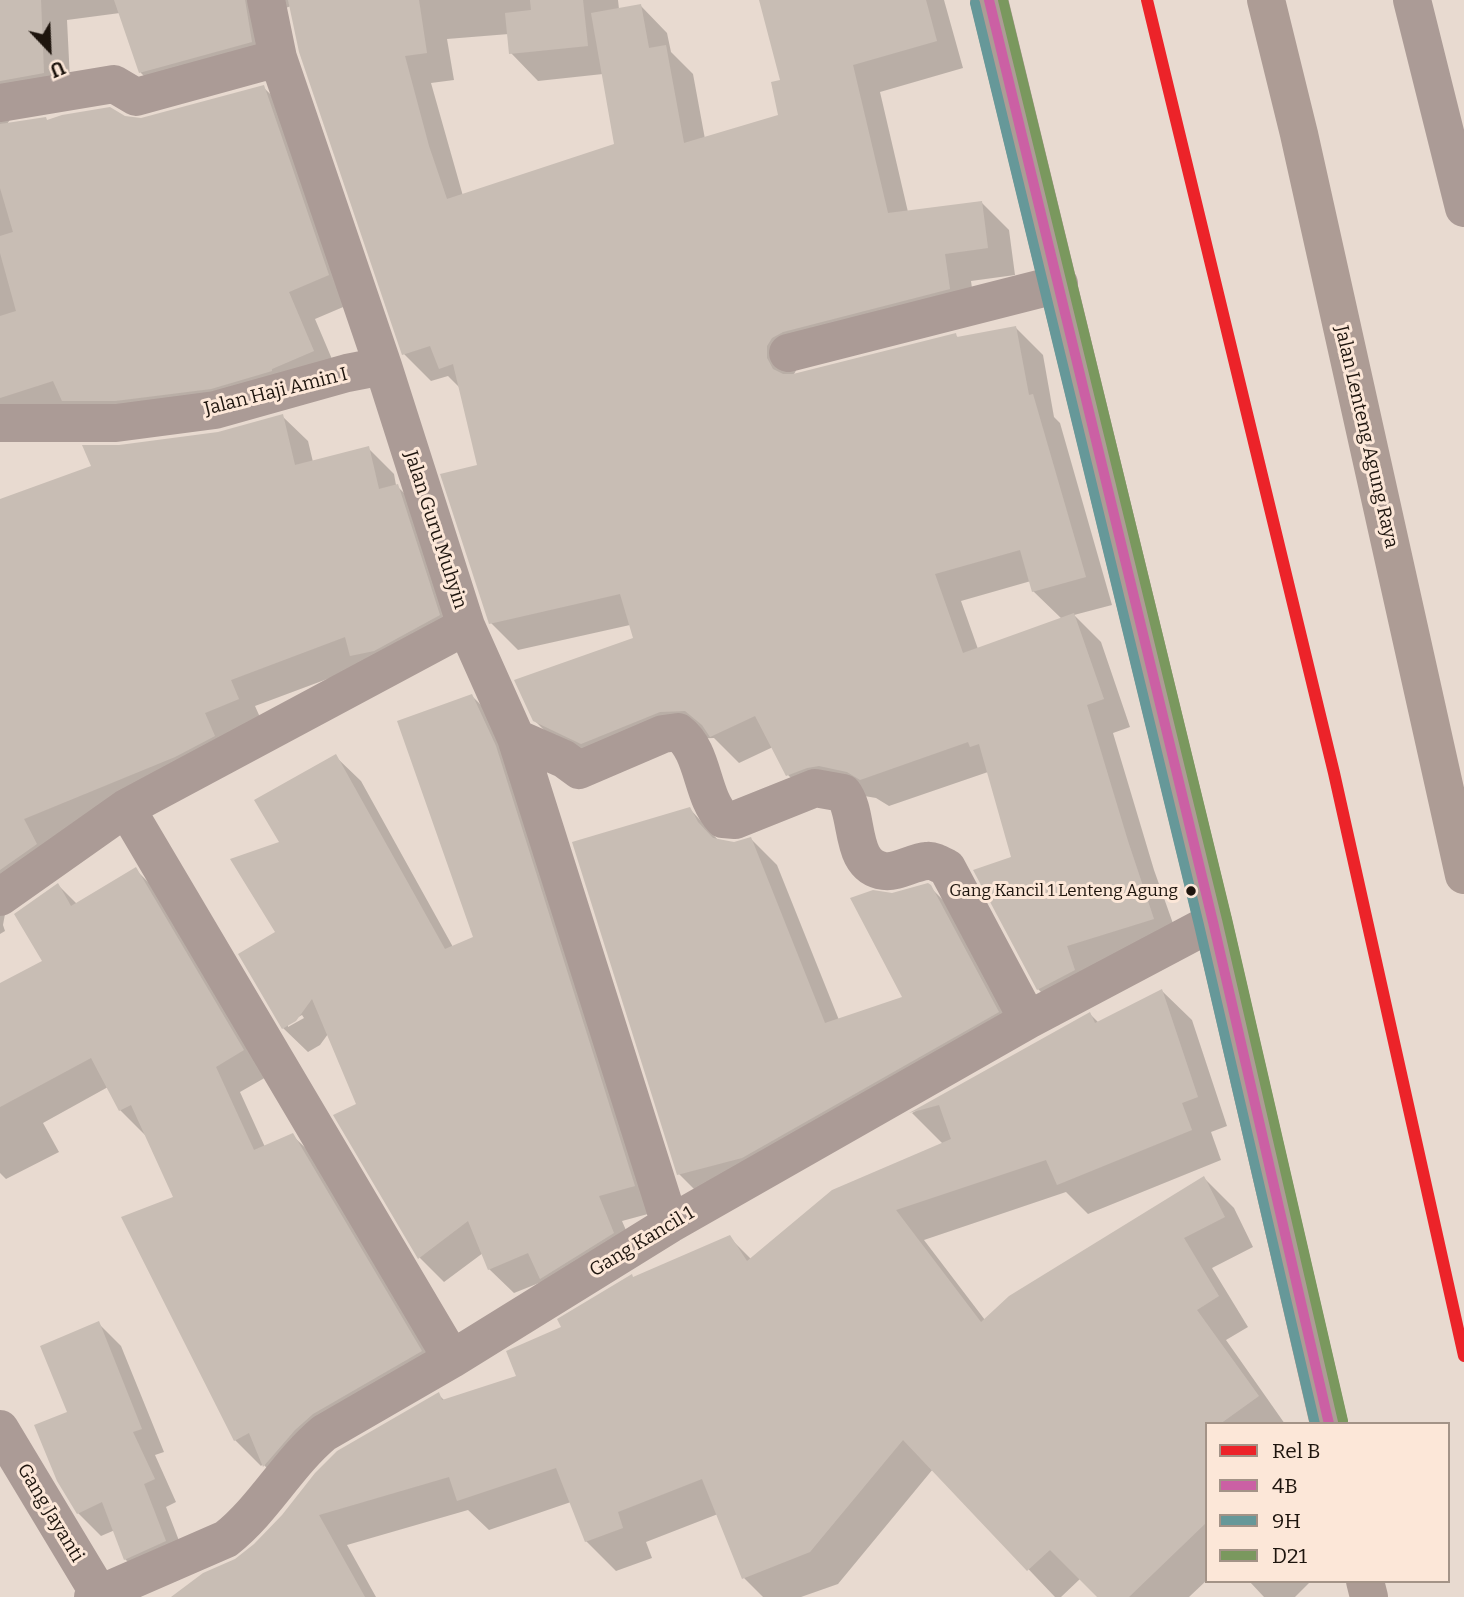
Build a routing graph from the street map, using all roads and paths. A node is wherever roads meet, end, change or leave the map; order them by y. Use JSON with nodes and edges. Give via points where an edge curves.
{"nodes":[{"id":1,"x":266,"y":0,"type":"edge"},
{"id":2,"x":989,"y":0,"type":"edge"},
{"id":3,"x":1266,"y":0,"type":"edge"},
{"id":4,"x":1412,"y":0,"type":"edge"},
{"id":5,"x":278,"y":58,"type":"junction"},
{"id":6,"x":0,"y":103,"type":"edge"},
{"id":7,"x":1464,"y":208,"type":"edge"},
{"id":8,"x":1059,"y":284,"type":"junction"},
{"id":9,"x":788,"y":353,"type":"dead end"},
{"id":10,"x":383,"y":366,"type":"junction"},
{"id":11,"x":0,"y":424,"type":"edge"},
{"id":12,"x":466,"y":626,"type":"junction"},
{"id":13,"x":516,"y":738,"type":"junction"},
{"id":14,"x":126,"y":808,"type":"junction"},
{"id":15,"x":1462,"y":862,"type":"edge"},
{"id":16,"x":0,"y":897,"type":"edge"},
{"id":17,"x":1213,"y":922,"type":"junction"},
{"id":18,"x":1028,"y":1020,"type":"junction"},
{"id":19,"x":670,"y":1224,"type":"junction"},
{"id":20,"x":452,"y":1359,"type":"junction"},
{"id":21,"x":1329,"y":1422,"type":"edge"},
{"id":22,"x":0,"y":1429,"type":"edge"},
{"id":23,"x":98,"y":1596,"type":"edge"}],
"edges":[{"from":1,"to":5,"type":"street","name":"Jalan Guru Muhyin"},
{"from":2,"to":8,"type":"main road"},
{"from":3,"to":15,"type":"main road","name":"Jalan Lenteng Agung Raya"},
{"from":4,"to":7,"type":"street"},
{"from":5,"to":6,"type":"street","via":[[136,96],[114,84]]},
{"from":5,"to":10,"type":"street","name":"Jalan Guru Muhyin"},
{"from":8,"to":9,"type":"street"},
{"from":8,"to":17,"type":"main road"},
{"from":10,"to":11,"type":"street","name":"Jalan Haji Amin I","via":[[215,410],[116,423]]},
{"from":10,"to":12,"type":"street","name":"Jalan Guru Muhyin"},
{"from":12,"to":13,"type":"street"},
{"from":12,"to":14,"type":"street","name":"Jalan Guru Muhyin"},
{"from":13,"to":18,"type":"street","via":[[579,770],[663,734],[678,732],[690,740],[713,808],[723,819],[735,820],[815,788],[844,793],[850,801],[860,853],[872,866],[885,872],[929,860],[947,868]]},
{"from":13,"to":19,"type":"street"},
{"from":14,"to":16,"type":"street","name":"Jalan Guru Muhyin"},
{"from":14,"to":20,"type":"street"},
{"from":17,"to":18,"type":"street","name":"Gang Kancil 1"},
{"from":17,"to":21,"type":"main road"},
{"from":18,"to":19,"type":"street","name":"Gang Kancil 1"},
{"from":19,"to":20,"type":"street","name":"Gang Kancil 1"},
{"from":20,"to":23,"type":"street","name":"Gang Kancil 1","via":[[324,1433],[226,1539]]},
{"from":22,"to":23,"type":"street","name":"Gang Jayanti"}]}
